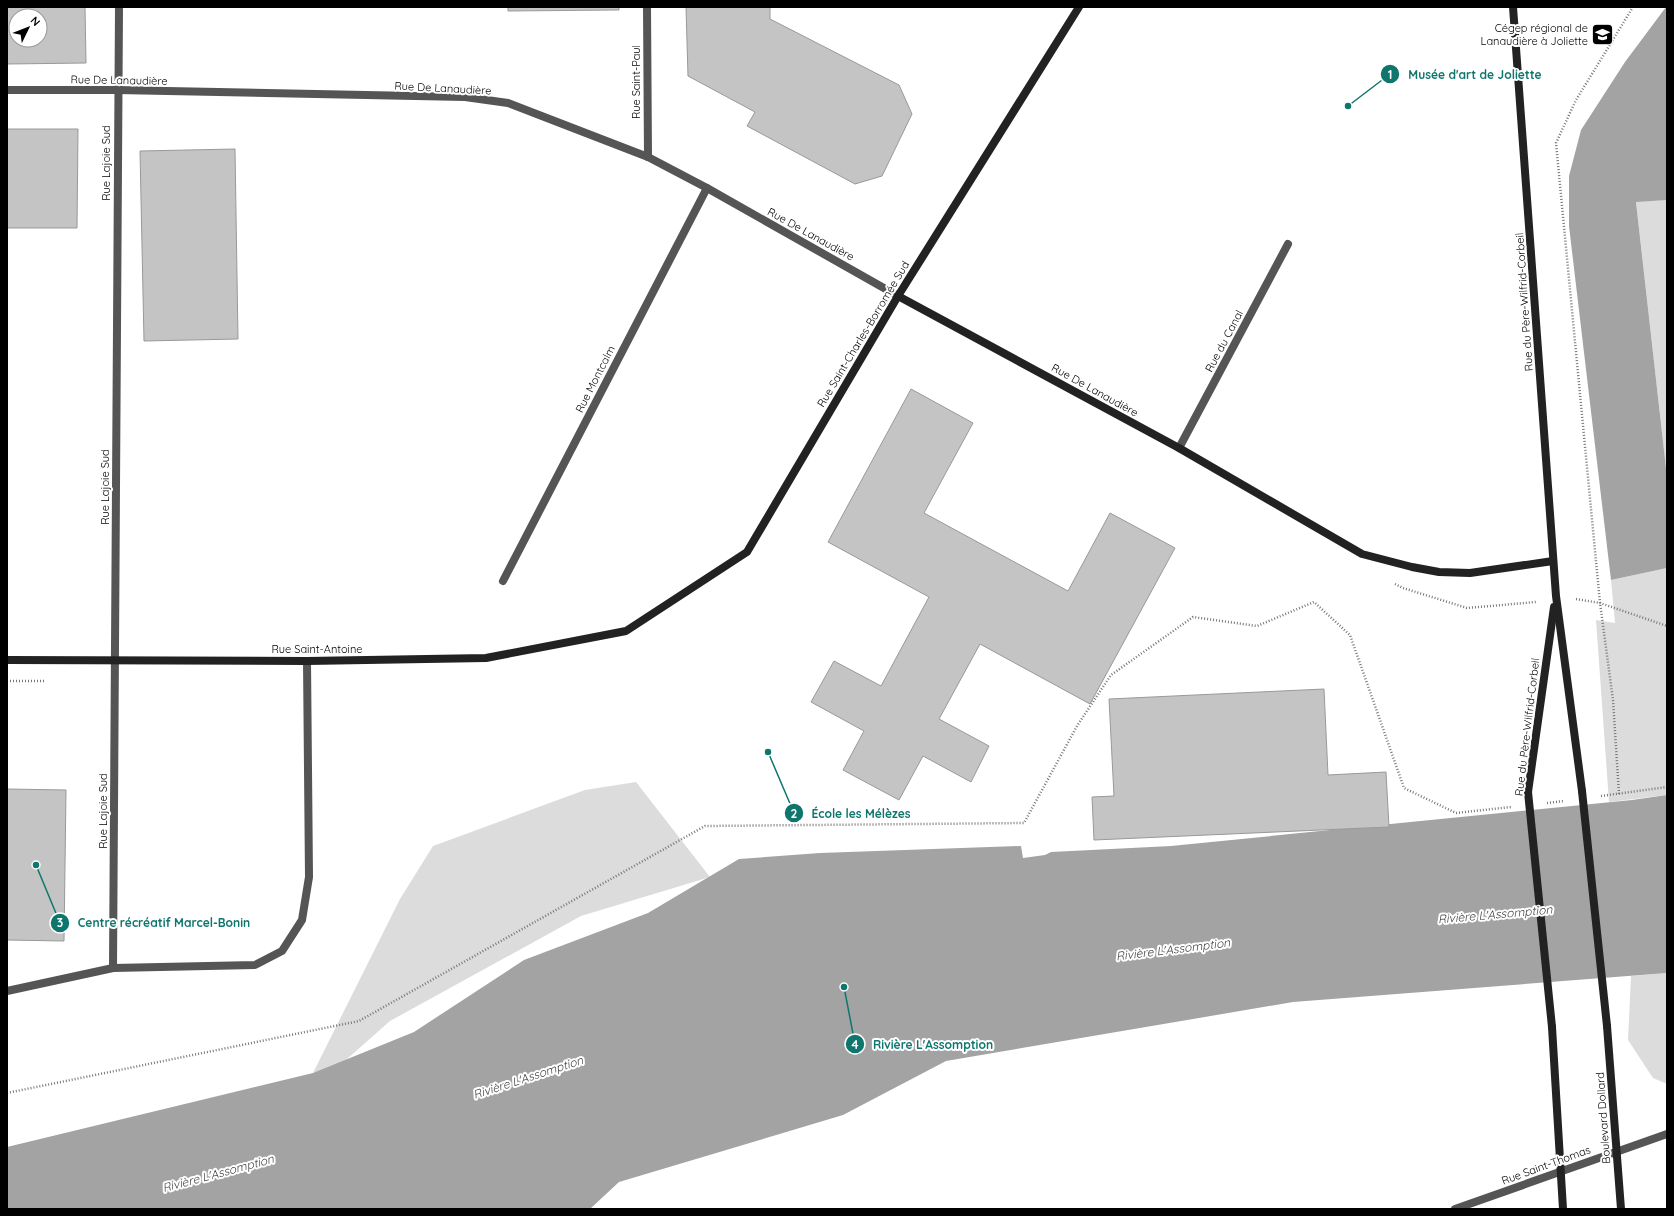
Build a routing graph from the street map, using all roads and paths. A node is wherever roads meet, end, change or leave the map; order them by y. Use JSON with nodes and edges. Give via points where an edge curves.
{"nodes":[{"id":1,"x":118,"y":7,"type":"edge"},
{"id":2,"x":647,"y":7,"type":"edge"},
{"id":3,"x":1079,"y":7,"type":"edge"},
{"id":4,"x":1513,"y":7,"type":"edge"},
{"id":5,"x":1633,"y":7,"type":"edge"},
{"id":6,"x":7,"y":90,"type":"edge"},
{"id":7,"x":117,"y":90,"type":"junction"},
{"id":8,"x":648,"y":157,"type":"junction"},
{"id":9,"x":707,"y":188,"type":"junction"},
{"id":10,"x":1288,"y":244,"type":"dead end"},
{"id":11,"x":898,"y":296,"type":"junction"},
{"id":12,"x":1179,"y":448,"type":"junction"},
{"id":13,"x":1553,"y":561,"type":"junction"},
{"id":14,"x":503,"y":581,"type":"dead end"},
{"id":15,"x":1556,"y":596,"type":"junction"},
{"id":16,"x":1600,"y":603,"type":"junction"},
{"id":17,"x":1667,"y":626,"type":"edge"},
{"id":18,"x":626,"y":631,"type":"joint"},
{"id":19,"x":7,"y":660,"type":"edge"},
{"id":20,"x":115,"y":660,"type":"junction"},
{"id":21,"x":307,"y":661,"type":"junction"},
{"id":22,"x":1667,"y":787,"type":"edge"},
{"id":23,"x":1619,"y":794,"type":"junction"},
{"id":24,"x":1596,"y":797,"type":"dead end"},
{"id":25,"x":1565,"y":801,"type":"dead end"},
{"id":26,"x":1542,"y":804,"type":"dead end"},
{"id":27,"x":1519,"y":806,"type":"dead end"},
{"id":28,"x":113,"y":968,"type":"junction"},
{"id":29,"x":7,"y":991,"type":"edge"},
{"id":30,"x":1607,"y":1026,"type":"joint"},
{"id":31,"x":7,"y":1093,"type":"edge"},
{"id":32,"x":1667,"y":1134,"type":"edge"},
{"id":33,"x":1617,"y":1151,"type":"junction"},
{"id":34,"x":1560,"y":1172,"type":"junction"},
{"id":35,"x":1455,"y":1209,"type":"edge"},
{"id":36,"x":1563,"y":1209,"type":"edge"},
{"id":37,"x":1621,"y":1209,"type":"edge"}],
"edges":[{"from":1,"to":7,"type":"street","name":"Rue Lajoie Sud"},
{"from":2,"to":8,"type":"street","name":"Rue Saint-Paul"},
{"from":3,"to":11,"type":"street","name":"Rue Saint-Charles-Borromée Sud"},
{"from":4,"to":13,"type":"street","name":"Rue du Père-Wilfrid-Corbeil"},
{"from":5,"to":16,"type":"path","via":[[1576,100],[1556,143]]},
{"from":6,"to":7,"type":"street","name":"Rue De Lanaudière"},
{"from":7,"to":8,"type":"street","name":"Rue De Lanaudière","via":[[465,97],[508,103]]},
{"from":7,"to":20,"type":"street","name":"Rue Lajoie Sud"},
{"from":8,"to":9,"type":"street","name":"Rue De Lanaudière"},
{"from":9,"to":11,"type":"street","name":"Rue De Lanaudière"},
{"from":9,"to":14,"type":"street","name":"Rue Montcalm"},
{"from":10,"to":12,"type":"street","name":"Rue du Canal"},
{"from":11,"to":12,"type":"street","name":"Rue De Lanaudière"},
{"from":11,"to":18,"type":"street","name":"Rue Saint-Charles-Borromée Sud","via":[[747,552]]},
{"from":12,"to":13,"type":"street","name":"Rue De Lanaudière","via":[[1362,554],[1381,560],[1440,572],[1470,573]]},
{"from":13,"to":15,"type":"street","name":"Rue du Père-Wilfrid-Corbeil"},
{"from":15,"to":30,"type":"street","name":"Rue du Père-Wilfrid-Corbeil","bridge":true,"via":[[1582,791]]},
{"from":15,"to":34,"type":"street","name":"Rue du Père-Wilfrid-Corbeil","bridge":true,"via":[[1528,792],[1552,1027]]},
{"from":16,"to":17,"type":"path"},
{"from":16,"to":23,"type":"path","via":[[1614,700]]},
{"from":18,"to":21,"type":"street","name":"Rue Saint-Antoine","via":[[486,658]]},
{"from":19,"to":20,"type":"street","name":"Rue Saint-Antoine"},
{"from":20,"to":21,"type":"street","name":"Rue Saint-Antoine"},
{"from":20,"to":28,"type":"street","name":"Rue Lajoie Sud"},
{"from":21,"to":28,"type":"street","via":[[308,877],[302,920],[282,951],[255,965]]},
{"from":22,"to":23,"type":"path"},
{"from":23,"to":24,"type":"path"},
{"from":25,"to":26,"type":"path"},
{"from":27,"to":31,"type":"path","via":[[1456,813],[1404,788],[1350,635],[1314,602],[1257,626],[1193,617],[1111,675],[1077,726],[1024,823],[705,826],[359,1021]]},
{"from":28,"to":29,"type":"street"},
{"from":30,"to":33,"type":"street","name":"Boulevard Dollard"},
{"from":32,"to":33,"type":"street","name":"Rue Saint-Thomas"},
{"from":33,"to":34,"type":"street","name":"Rue Saint-Thomas"},
{"from":33,"to":37,"type":"street","name":"Boulevard Dollard"},
{"from":34,"to":35,"type":"street","name":"Rue Saint-Thomas"},
{"from":34,"to":36,"type":"street"}]}
